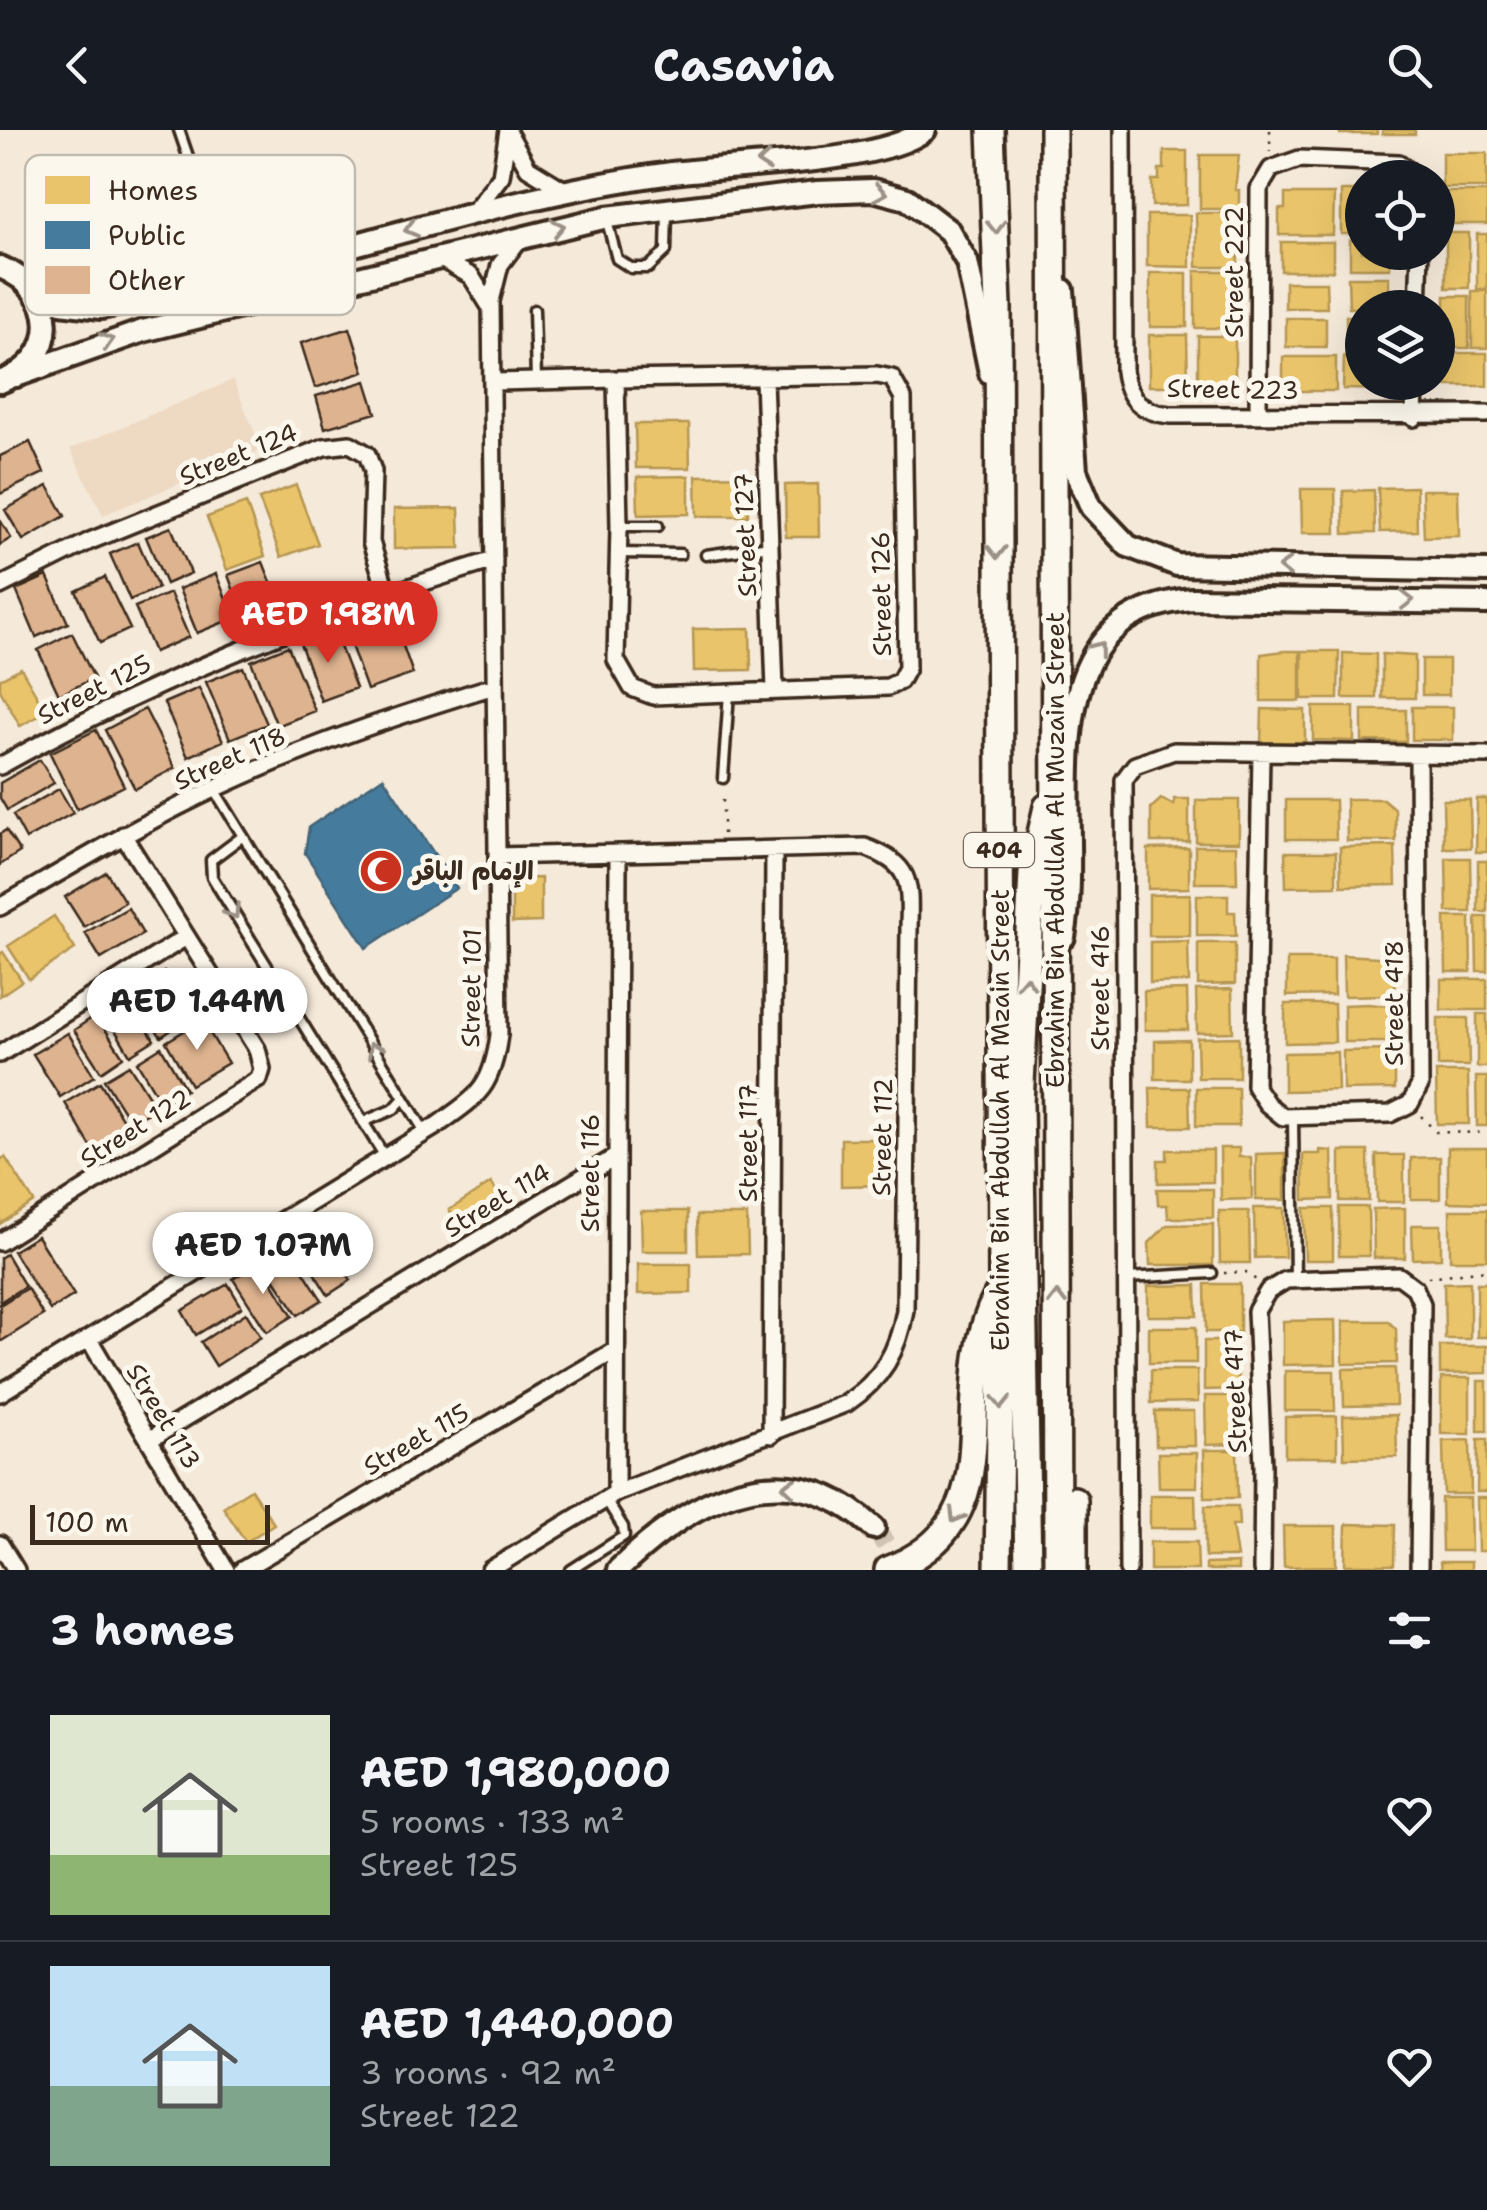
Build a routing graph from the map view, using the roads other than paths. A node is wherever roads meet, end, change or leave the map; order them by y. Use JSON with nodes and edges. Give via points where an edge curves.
{"nodes":[{"id":1,"x":179,"y":130,"type":"edge"},
{"id":2,"x":925,"y":130,"type":"edge"},
{"id":3,"x":991,"y":130,"type":"edge"},
{"id":4,"x":1052,"y":130,"type":"edge"},
{"id":5,"x":1123,"y":130,"type":"edge"},
{"id":6,"x":508,"y":131,"type":"edge"},
{"id":7,"x":188,"y":155,"type":"edge"},
{"id":8,"x":816,"y":158,"type":"junction"},
{"id":9,"x":1345,"y":160,"type":"edge"},
{"id":10,"x":564,"y":190,"type":"junction"},
{"id":11,"x":818,"y":192,"type":"junction"},
{"id":12,"x":667,"y":207,"type":"junction"},
{"id":13,"x":474,"y":211,"type":"junction"},
{"id":14,"x":607,"y":217,"type":"junction"},
{"id":15,"x":523,"y":235,"type":"junction"},
{"id":16,"x":355,"y":244,"type":"edge"},
{"id":17,"x":434,"y":257,"type":"junction"},
{"id":18,"x":0,"y":259,"type":"edge"},
{"id":19,"x":1054,"y":259,"type":"junction"},
{"id":20,"x":17,"y":276,"type":"edge"},
{"id":21,"x":355,"y":277,"type":"edge"},
{"id":22,"x":534,"y":310,"type":"dead end"},
{"id":23,"x":492,"y":314,"type":"junction"},
{"id":24,"x":44,"y":315,"type":"edge"},
{"id":25,"x":208,"y":315,"type":"edge"},
{"id":26,"x":616,"y":378,"type":"junction"},
{"id":27,"x":764,"y":378,"type":"junction"},
{"id":28,"x":8,"y":379,"type":"edge"},
{"id":29,"x":536,"y":380,"type":"junction"},
{"id":30,"x":495,"y":382,"type":"junction"},
{"id":31,"x":1414,"y":400,"type":"edge"},
{"id":32,"x":996,"y":405,"type":"junction"},
{"id":33,"x":1258,"y":413,"type":"junction"},
{"id":34,"x":1487,"y":414,"type":"edge"},
{"id":35,"x":1414,"y":418,"type":"junction"},
{"id":36,"x":619,"y":526,"type":"junction"},
{"id":37,"x":658,"y":526,"type":"dead end"},
{"id":38,"x":770,"y":546,"type":"junction"},
{"id":39,"x":618,"y":553,"type":"junction"},
{"id":40,"x":680,"y":554,"type":"dead end"},
{"id":41,"x":706,"y":554,"type":"dead end"},
{"id":42,"x":494,"y":560,"type":"junction"},
{"id":43,"x":1244,"y":567,"type":"junction"},
{"id":44,"x":1487,"y":571,"type":"edge"},
{"id":45,"x":0,"y":586,"type":"edge"},
{"id":46,"x":387,"y":592,"type":"junction"},
{"id":47,"x":1245,"y":599,"type":"junction"},
{"id":48,"x":1487,"y":604,"type":"edge"},
{"id":49,"x":494,"y":686,"type":"junction"},
{"id":50,"x":775,"y":690,"type":"junction"},
{"id":51,"x":728,"y":693,"type":"junction"},
{"id":52,"x":1261,"y":755,"type":"junction"},
{"id":53,"x":1487,"y":755,"type":"edge"},
{"id":54,"x":1418,"y":757,"type":"junction"},
{"id":55,"x":0,"y":766,"type":"edge"},
{"id":56,"x":723,"y":778,"type":"road end"},
{"id":57,"x":1056,"y":784,"type":"junction"},
{"id":58,"x":214,"y":789,"type":"junction"},
{"id":59,"x":123,"y":835,"type":"junction"},
{"id":60,"x":242,"y":836,"type":"junction"},
{"id":61,"x":774,"y":850,"type":"junction"},
{"id":62,"x":618,"y":852,"type":"junction"},
{"id":63,"x":496,"y":856,"type":"junction"},
{"id":64,"x":0,"y":907,"type":"edge"},
{"id":65,"x":186,"y":937,"type":"junction"},
{"id":66,"x":1055,"y":983,"type":"junction"},
{"id":67,"x":0,"y":1054,"type":"edge"},
{"id":68,"x":404,"y":1098,"type":"junction"},
{"id":69,"x":1292,"y":1117,"type":"junction"},
{"id":70,"x":364,"y":1122,"type":"junction"},
{"id":71,"x":425,"y":1132,"type":"junction"},
{"id":72,"x":385,"y":1157,"type":"junction"},
{"id":73,"x":614,"y":1158,"type":"junction"},
{"id":74,"x":0,"y":1242,"type":"edge"},
{"id":75,"x":1212,"y":1273,"type":"road end"},
{"id":76,"x":1127,"y":1278,"type":"junction"},
{"id":77,"x":1294,"y":1280,"type":"junction"},
{"id":78,"x":1002,"y":1288,"type":"junction"},
{"id":79,"x":89,"y":1339,"type":"junction"},
{"id":80,"x":614,"y":1351,"type":"junction"},
{"id":81,"x":0,"y":1393,"type":"edge"},
{"id":82,"x":1058,"y":1400,"type":"junction"},
{"id":83,"x":772,"y":1436,"type":"junction"},
{"id":84,"x":149,"y":1440,"type":"junction"},
{"id":85,"x":611,"y":1496,"type":"junction"},
{"id":86,"x":874,"y":1528,"type":"tunnel mouth"},
{"id":87,"x":0,"y":1544,"type":"edge"},
{"id":88,"x":16,"y":1570,"type":"edge"},
{"id":89,"x":226,"y":1570,"type":"edge"},
{"id":90,"x":242,"y":1570,"type":"edge"},
{"id":91,"x":490,"y":1570,"type":"edge"},
{"id":92,"x":570,"y":1570,"type":"edge"},
{"id":93,"x":618,"y":1570,"type":"edge"},
{"id":94,"x":888,"y":1570,"type":"edge"},
{"id":95,"x":998,"y":1570,"type":"edge"},
{"id":96,"x":1028,"y":1570,"type":"edge"},
{"id":97,"x":1056,"y":1570,"type":"edge"},
{"id":98,"x":1074,"y":1570,"type":"edge"},
{"id":99,"x":1128,"y":1570,"type":"edge"},
{"id":100,"x":1262,"y":1570,"type":"edge"},
{"id":101,"x":1419,"y":1570,"type":"edge"}],
"edges":[{"from":1,"to":7,"type":"lane"},
{"from":2,"to":8,"type":"street","via":[[886,150]]},
{"from":3,"to":32,"type":"main road","name":"Ebrahim Bin Abdullah Al Mzain Street","number":"404","one_way":true},
{"from":4,"to":19,"type":"main road","name":"Ebrahim Bin Abdullah Al Muzain Street","number":"404"},
{"from":5,"to":33,"type":"street","name":"Street 223","via":[[1129,393],[1156,414]]},
{"from":6,"to":10,"type":"street","via":[[528,168]]},
{"from":6,"to":13,"type":"street","via":[[500,176]]},
{"from":8,"to":10,"type":"street","one_way":true},
{"from":8,"to":11,"type":"street"},
{"from":9,"to":33,"type":"street","name":"Street 222","via":[[1300,159],[1271,169],[1259,189]]},
{"from":10,"to":13,"type":"street"},
{"from":11,"to":12,"type":"street"},
{"from":11,"to":32,"type":"street","one_way":true,"via":[[890,192],[949,231],[973,279]]},
{"from":12,"to":14,"type":"street"},
{"from":12,"to":14,"type":"lane","via":[[666,250],[640,270],[612,252]]},
{"from":13,"to":16,"type":"street","one_way":true},
{"from":15,"to":14,"type":"street","one_way":true},
{"from":15,"to":17,"type":"street"},
{"from":15,"to":23,"type":"street","name":"Street 101","via":[[500,265]]},
{"from":21,"to":17,"type":"street","one_way":true},
{"from":17,"to":23,"type":"street","via":[[472,276]]},
{"from":18,"to":20,"type":"street"},
{"from":19,"to":43,"type":"street","via":[[1067,320],[1072,450],[1091,507],[1117,537],[1152,559]]},
{"from":19,"to":57,"type":"main road","name":"Ebrahim Bin Abdullah Al Muzain Street","number":"404"},
{"from":22,"to":29,"type":"lane"},
{"from":23,"to":30,"type":"street","name":"Street 101"},
{"from":24,"to":28,"type":"street","via":[[44,336],[32,363]]},
{"from":28,"to":25,"type":"street","one_way":true,"via":[[114,339]]},
{"from":26,"to":27,"type":"street","name":"Street 126"},
{"from":26,"to":29,"type":"street","name":"Street 126"},
{"from":26,"to":36,"type":"street","name":"Street 126"},
{"from":27,"to":38,"type":"street","name":"Street 127"},
{"from":27,"to":50,"type":"street","name":"Street 126","via":[[885,375],[903,398],[905,675],[888,687]]},
{"from":29,"to":30,"type":"street","name":"Street 126"},
{"from":30,"to":42,"type":"street","name":"Street 101"},
{"from":31,"to":35,"type":"street"},
{"from":32,"to":78,"type":"main road","name":"Ebrahim Bin Abdullah Al Mzain Street","number":"404","one_way":true},
{"from":33,"to":35,"type":"street","name":"Street 223"},
{"from":34,"to":35,"type":"street","name":"Street 223"},
{"from":36,"to":37,"type":"lane"},
{"from":36,"to":39,"type":"street","name":"Street 126"},
{"from":38,"to":41,"type":"lane"},
{"from":38,"to":50,"type":"street","name":"Street 127"},
{"from":39,"to":40,"type":"lane"},
{"from":39,"to":51,"type":"street","name":"Street 126","via":[[616,660],[624,680],[652,696]]},
{"from":42,"to":46,"type":"street","name":"Street 125"},
{"from":42,"to":49,"type":"street","name":"Street 101"},
{"from":44,"to":43,"type":"street","one_way":true},
{"from":43,"to":47,"type":"street","via":[[1239,582]]},
{"from":45,"to":46,"type":"street","name":"Street 124","via":[[90,541],[324,447],[350,444],[367,454],[373,472],[371,542]]},
{"from":46,"to":55,"type":"street","name":"Street 125","via":[[164,682]]},
{"from":47,"to":48,"type":"street","one_way":true},
{"from":66,"to":47,"type":"street","one_way":true,"via":[[1068,907],[1073,706],[1088,662],[1117,626],[1158,604]]},
{"from":49,"to":58,"type":"street","name":"Street 118","via":[[387,719]]},
{"from":49,"to":63,"type":"street","name":"Street 101"},
{"from":50,"to":51,"type":"street","name":"Street 126"},
{"from":51,"to":56,"type":"lane"},
{"from":52,"to":54,"type":"street","name":"Street 416"},
{"from":52,"to":69,"type":"street","via":[[1255,1086],[1267,1104]]},
{"from":52,"to":76,"type":"street","name":"Street 416","via":[[1154,754],[1134,764],[1124,780]]},
{"from":53,"to":54,"type":"street","name":"Street 416"},
{"from":54,"to":69,"type":"street","name":"Street 418","via":[[1420,1085],[1410,1104],[1390,1114]]},
{"from":57,"to":66,"type":"main road","name":"Ebrahim Bin Abdullah Al Muzain Street","number":"404"},
{"from":96,"to":57,"type":"main road","one_way":true,"via":[[1020,1103],[1032,874]]},
{"from":58,"to":59,"type":"street","name":"Street 118"},
{"from":58,"to":60,"type":"lane"},
{"from":59,"to":64,"type":"street","name":"Street 118"},
{"from":59,"to":65,"type":"street","name":"Street 122"},
{"from":68,"to":60,"type":"lane","one_way":true},
{"from":60,"to":70,"type":"lane","one_way":true,"via":[[211,860],[212,877]]},
{"from":61,"to":62,"type":"street","name":"Street 112"},
{"from":61,"to":83,"type":"street","name":"Street 117"},
{"from":61,"to":83,"type":"street","name":"Street 112","via":[[865,848],[900,865],[910,886],[900,1339],[868,1388]]},
{"from":62,"to":63,"type":"street","name":"Street 112"},
{"from":62,"to":73,"type":"street","name":"Street 116"},
{"from":63,"to":71,"type":"street","name":"Street 101","via":[[493,1072],[482,1093]]},
{"from":65,"to":67,"type":"street"},
{"from":65,"to":74,"type":"street","name":"Street 122","via":[[257,1050],[259,1080]]},
{"from":82,"to":66,"type":"main road","name":"Ebrahim Bin Abdullah Al Muzain Street","number":"404","one_way":true},
{"from":68,"to":70,"type":"lane"},
{"from":68,"to":71,"type":"lane"},
{"from":69,"to":77,"type":"lane"},
{"from":70,"to":72,"type":"lane"},
{"from":71,"to":72,"type":"street","name":"Street 101"},
{"from":72,"to":79,"type":"street","name":"Street 101"},
{"from":73,"to":80,"type":"street","name":"Street 116"},
{"from":73,"to":84,"type":"street","name":"Street 114"},
{"from":75,"to":76,"type":"lane"},
{"from":76,"to":99,"type":"street","name":"Street 416"},
{"from":77,"to":100,"type":"street","name":"Street 417","via":[[1268,1291],[1256,1311]]},
{"from":77,"to":101,"type":"street","via":[[1399,1276],[1416,1288],[1422,1304]]},
{"from":78,"to":94,"type":"main road","one_way":true,"via":[[980,1340],[964,1501],[932,1545]]},
{"from":78,"to":95,"type":"main road","name":"Ebrahim Bin Abdullah Al Mzain Street","number":"404","one_way":true},
{"from":79,"to":81,"type":"street","name":"Street 101"},
{"from":79,"to":84,"type":"street","name":"Street 113"},
{"from":80,"to":85,"type":"street","name":"Street 116"},
{"from":80,"to":90,"type":"street","name":"Street 115"},
{"from":82,"to":97,"type":"main road","name":"Ebrahim Bin Abdullah Al Muzain Street","number":"404"},
{"from":82,"to":98,"type":"main road","via":[[1073,1462]]},
{"from":83,"to":85,"type":"street","name":"Street 112"},
{"from":84,"to":89,"type":"street","name":"Street 113"},
{"from":85,"to":91,"type":"street","name":"Street 112"},
{"from":85,"to":92,"type":"lane","via":[[624,1536]]},
{"from":86,"to":93,"type":"street","one_way":true,"via":[[812,1490],[750,1487],[681,1518]]},
{"from":87,"to":88,"type":"street"}]}
